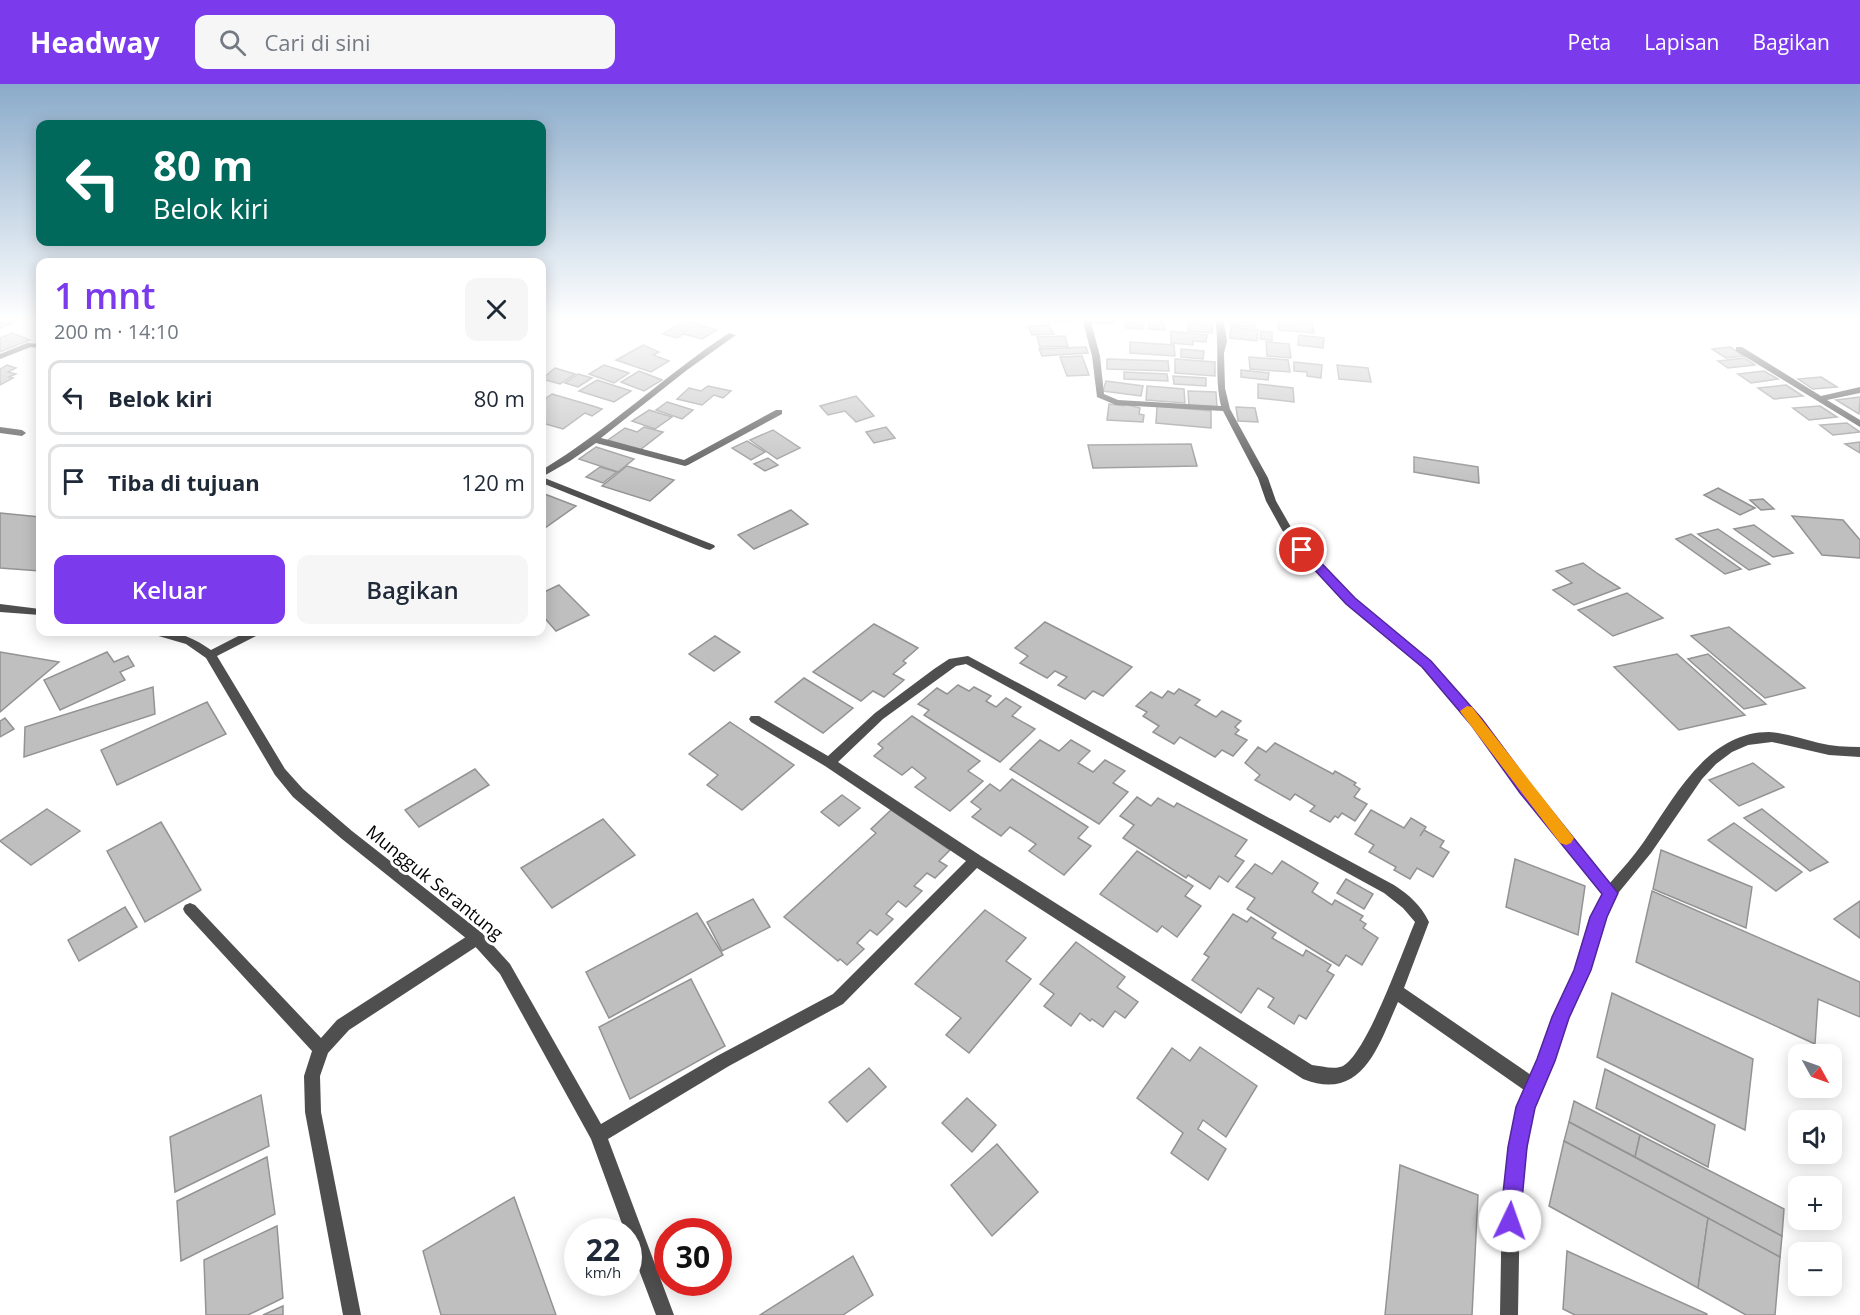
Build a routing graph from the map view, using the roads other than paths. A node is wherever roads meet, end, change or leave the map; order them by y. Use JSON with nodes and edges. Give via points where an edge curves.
{"nodes":[{"id":1,"x":673,"y":375,"type":"edge"},
{"id":2,"x":1098,"y":375,"type":"edge"},
{"id":3,"x":1221,"y":375,"type":"edge"},
{"id":4,"x":1782,"y":375,"type":"edge"},
{"id":5,"x":1860,"y":390,"type":"edge"},
{"id":6,"x":1820,"y":399,"type":"junction"},
{"id":7,"x":1227,"y":409,"type":"junction"},
{"id":8,"x":779,"y":412,"type":"dead end"},
{"id":9,"x":1860,"y":424,"type":"edge"},
{"id":10,"x":0,"y":430,"type":"edge"},
{"id":11,"x":22,"y":433,"type":"dead end"},
{"id":12,"x":593,"y":439,"type":"junction"},
{"id":13,"x":546,"y":471,"type":"edge"},
{"id":14,"x":546,"y":482,"type":"edge"},
{"id":15,"x":710,"y":547,"type":"dead end"},
{"id":16,"x":0,"y":608,"type":"edge"},
{"id":17,"x":36,"y":612,"type":"edge"},
{"id":18,"x":173,"y":636,"type":"edge"},
{"id":19,"x":246,"y":636,"type":"edge"},
{"id":20,"x":210,"y":655,"type":"junction"},
{"id":21,"x":755,"y":719,"type":"dead end"},
{"id":22,"x":1860,"y":752,"type":"edge"},
{"id":23,"x":829,"y":763,"type":"junction"},
{"id":24,"x":976,"y":860,"type":"junction"},
{"id":25,"x":1610,"y":893,"type":"junction"},
{"id":26,"x":190,"y":909,"type":"dead end"},
{"id":27,"x":477,"y":938,"type":"junction"},
{"id":28,"x":1395,"y":991,"type":"junction"},
{"id":29,"x":321,"y":1048,"type":"junction"},
{"id":30,"x":1533,"y":1086,"type":"junction"},
{"id":31,"x":598,"y":1135,"type":"junction"},
{"id":32,"x":352,"y":1315,"type":"edge"},
{"id":33,"x":665,"y":1315,"type":"edge"},
{"id":34,"x":1509,"y":1315,"type":"edge"}],
"edges":[{"from":1,"to":12,"type":"street"},
{"from":2,"to":7,"type":"street","via":[[1100,395],[1116,402]]},
{"from":3,"to":7,"type":"street"},
{"from":4,"to":6,"type":"street"},
{"from":5,"to":6,"type":"street"},
{"from":6,"to":9,"type":"street"},
{"from":7,"to":25,"type":"street","via":[[1271,501],[1302,550],[1350,601],[1426,664],[1477,722]]},
{"from":8,"to":12,"type":"street","via":[[685,463]]},
{"from":10,"to":11,"type":"street"},
{"from":12,"to":13,"type":"street"},
{"from":14,"to":15,"type":"street"},
{"from":16,"to":17,"type":"street"},
{"from":18,"to":20,"type":"street","name":"Mungguk Serantung","via":[[190,641]]},
{"from":19,"to":20,"type":"street"},
{"from":20,"to":27,"type":"street","name":"Mungguk Serantung","via":[[274,763],[298,793]]},
{"from":21,"to":23,"type":"street"},
{"from":22,"to":25,"type":"street","via":[[1820,748],[1784,738],[1736,743],[1687,789]]},
{"from":23,"to":24,"type":"street"},
{"from":23,"to":28,"type":"street","via":[[879,716],[953,662],[968,660],[1407,902],[1422,922]]},
{"from":24,"to":28,"type":"street","via":[[1309,1073],[1336,1076],[1348,1072],[1361,1059]]},
{"from":24,"to":31,"type":"street","via":[[838,999]]},
{"from":25,"to":30,"type":"street"},
{"from":26,"to":29,"type":"street"},
{"from":27,"to":29,"type":"street","via":[[343,1025]]},
{"from":27,"to":31,"type":"street","name":"Mungguk Serantung","via":[[505,969]]},
{"from":28,"to":30,"type":"street"},
{"from":29,"to":32,"type":"street","via":[[312,1076],[314,1112]]},
{"from":30,"to":34,"type":"street","via":[[1525,1107],[1511,1199]]},
{"from":31,"to":33,"type":"street","name":"Mungguk Serantung"}]}
